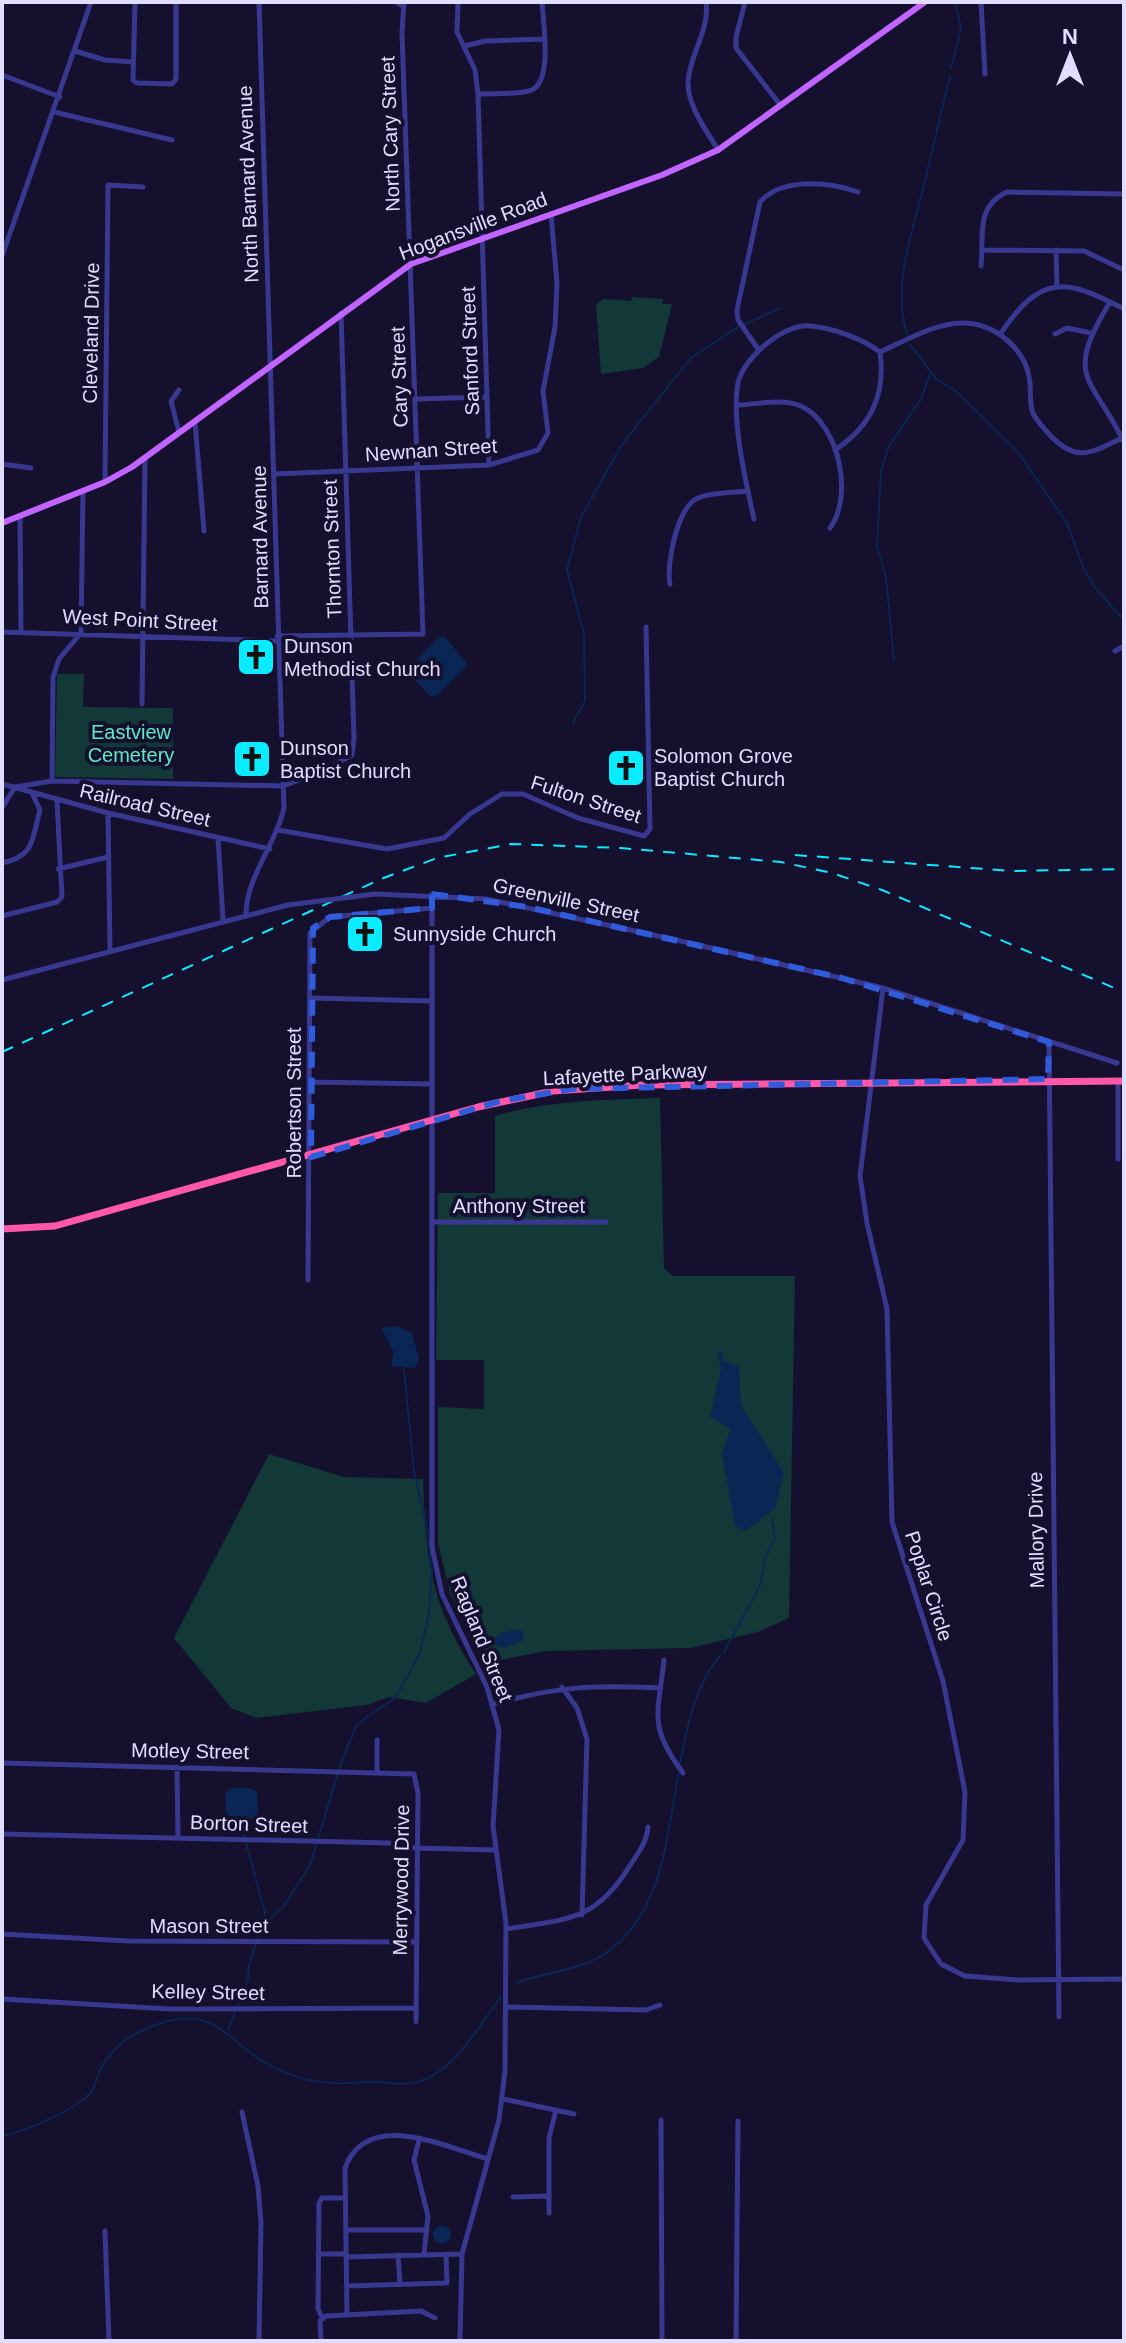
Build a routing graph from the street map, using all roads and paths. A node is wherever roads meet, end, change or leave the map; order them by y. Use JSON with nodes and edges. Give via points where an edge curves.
{"nodes":[{"id":1,"x":91,"y":2,"type":"edge"},
{"id":2,"x":135,"y":2,"type":"edge"},
{"id":3,"x":176,"y":2,"type":"edge"},
{"id":4,"x":259,"y":2,"type":"edge"},
{"id":5,"x":396,"y":2,"type":"edge"},
{"id":6,"x":458,"y":2,"type":"edge"},
{"id":7,"x":542,"y":2,"type":"edge"},
{"id":8,"x":706,"y":2,"type":"edge"},
{"id":9,"x":745,"y":2,"type":"edge"},
{"id":10,"x":925,"y":2,"type":"edge"},
{"id":11,"x":981,"y":2,"type":"edge"},
{"id":12,"x":404,"y":4,"type":"edge"},
{"id":13,"x":544,"y":39,"type":"junction"},
{"id":14,"x":465,"y":46,"type":"junction"},
{"id":15,"x":75,"y":51,"type":"junction"},
{"id":16,"x":133,"y":62,"type":"junction"},
{"id":17,"x":985,"y":74,"type":"dead end"},
{"id":18,"x":2,"y":75,"type":"edge"},
{"id":19,"x":478,"y":94,"type":"junction"},
{"id":20,"x":60,"y":97,"type":"junction"},
{"id":21,"x":782,"y":107,"type":"junction"},
{"id":22,"x":54,"y":112,"type":"junction"},
{"id":23,"x":172,"y":140,"type":"dead end"},
{"id":24,"x":718,"y":150,"type":"junction"},
{"id":25,"x":143,"y":187,"type":"dead end"},
{"id":26,"x":858,"y":192,"type":"dead end"},
{"id":27,"x":1124,"y":194,"type":"edge"},
{"id":28,"x":551,"y":214,"type":"junction"},
{"id":29,"x":2,"y":223,"type":"edge"},
{"id":30,"x":13,"y":227,"type":"junction"},
{"id":31,"x":482,"y":237,"type":"junction"},
{"id":32,"x":983,"y":250,"type":"junction"},
{"id":33,"x":1056,"y":250,"type":"junction"},
{"id":34,"x":2,"y":256,"type":"edge"},
{"id":35,"x":411,"y":264,"type":"junction"},
{"id":36,"x":981,"y":266,"type":"dead end"},
{"id":37,"x":1124,"y":270,"type":"edge"},
{"id":38,"x":1057,"y":287,"type":"junction"},
{"id":39,"x":1110,"y":302,"type":"junction"},
{"id":40,"x":1124,"y":309,"type":"edge"},
{"id":41,"x":341,"y":313,"type":"junction"},
{"id":42,"x":1001,"y":333,"type":"junction"},
{"id":43,"x":1091,"y":333,"type":"junction"},
{"id":44,"x":1055,"y":334,"type":"dead end"},
{"id":45,"x":758,"y":349,"type":"junction"},
{"id":46,"x":880,"y":352,"type":"junction"},
{"id":47,"x":270,"y":366,"type":"junction"},
{"id":48,"x":179,"y":390,"type":"dead end"},
{"id":49,"x":487,"y":397,"type":"junction"},
{"id":50,"x":415,"y":399,"type":"junction"},
{"id":51,"x":739,"y":405,"type":"junction"},
{"id":52,"x":195,"y":422,"type":"junction"},
{"id":53,"x":180,"y":433,"type":"junction"},
{"id":54,"x":1123,"y":439,"type":"edge"},
{"id":55,"x":835,"y":450,"type":"junction"},
{"id":56,"x":145,"y":459,"type":"junction"},
{"id":57,"x":2,"y":464,"type":"edge"},
{"id":58,"x":489,"y":465,"type":"junction"},
{"id":59,"x":31,"y":468,"type":"dead end"},
{"id":60,"x":418,"y":469,"type":"junction"},
{"id":61,"x":346,"y":471,"type":"junction"},
{"id":62,"x":275,"y":474,"type":"junction"},
{"id":63,"x":105,"y":482,"type":"junction"},
{"id":64,"x":83,"y":491,"type":"junction"},
{"id":65,"x":748,"y":491,"type":"junction"},
{"id":66,"x":20,"y":516,"type":"junction"},
{"id":67,"x":754,"y":519,"type":"dead end"},
{"id":68,"x":2,"y":523,"type":"edge"},
{"id":69,"x":830,"y":528,"type":"dead end"},
{"id":70,"x":204,"y":531,"type":"dead end"},
{"id":71,"x":670,"y":584,"type":"dead end"},
{"id":72,"x":646,"y":627,"type":"dead end"},
{"id":73,"x":2,"y":632,"type":"edge"},
{"id":74,"x":21,"y":632,"type":"junction"},
{"id":75,"x":81,"y":633,"type":"junction"},
{"id":76,"x":143,"y":634,"type":"junction"},
{"id":77,"x":423,"y":634,"type":"joint"},
{"id":78,"x":351,"y":636,"type":"junction"},
{"id":79,"x":277,"y":638,"type":"junction"},
{"id":80,"x":1124,"y":646,"type":"edge"},
{"id":81,"x":1115,"y":651,"type":"dead end"},
{"id":82,"x":142,"y":704,"type":"dead end"},
{"id":83,"x":52,"y":781,"type":"junction"},
{"id":84,"x":2,"y":784,"type":"edge"},
{"id":85,"x":283,"y":786,"type":"junction"},
{"id":86,"x":15,"y":787,"type":"junction"},
{"id":87,"x":33,"y":795,"type":"junction"},
{"id":88,"x":54,"y":800,"type":"junction"},
{"id":89,"x":2,"y":808,"type":"edge"},
{"id":90,"x":40,"y":810,"type":"junction"},
{"id":91,"x":108,"y":813,"type":"junction"},
{"id":92,"x":278,"y":830,"type":"junction"},
{"id":93,"x":218,"y":838,"type":"junction"},
{"id":94,"x":270,"y":849,"type":"junction"},
{"id":95,"x":108,"y":857,"type":"junction"},
{"id":96,"x":2,"y":863,"type":"edge"},
{"id":97,"x":58,"y":869,"type":"junction"},
{"id":98,"x":432,"y":894,"type":"junction"},
{"id":99,"x":432,"y":908,"type":"junction"},
{"id":100,"x":246,"y":914,"type":"junction"},
{"id":101,"x":2,"y":916,"type":"edge"},
{"id":102,"x":223,"y":920,"type":"junction"},
{"id":103,"x":110,"y":951,"type":"junction"},
{"id":104,"x":2,"y":980,"type":"edge"},
{"id":105,"x":883,"y":988,"type":"junction"},
{"id":106,"x":311,"y":998,"type":"junction"},
{"id":107,"x":432,"y":1001,"type":"junction"},
{"id":108,"x":1049,"y":1042,"type":"junction"},
{"id":109,"x":1117,"y":1063,"type":"dead end"},
{"id":110,"x":1048,"y":1079,"type":"junction"},
{"id":111,"x":1121,"y":1081,"type":"edge"},
{"id":112,"x":311,"y":1082,"type":"junction"},
{"id":113,"x":872,"y":1083,"type":"junction"},
{"id":114,"x":431,"y":1084,"type":"junction"},
{"id":115,"x":431,"y":1121,"type":"junction"},
{"id":116,"x":311,"y":1157,"type":"junction"},
{"id":117,"x":1118,"y":1159,"type":"dead end"},
{"id":118,"x":433,"y":1222,"type":"junction"},
{"id":119,"x":606,"y":1222,"type":"dead end"},
{"id":120,"x":2,"y":1229,"type":"edge"},
{"id":121,"x":308,"y":1280,"type":"dead end"},
{"id":122,"x":664,"y":1660,"type":"dead end"},
{"id":123,"x":562,"y":1687,"type":"junction"},
{"id":124,"x":661,"y":1688,"type":"junction"},
{"id":125,"x":493,"y":1704,"type":"junction"},
{"id":126,"x":377,"y":1740,"type":"dead end"},
{"id":127,"x":2,"y":1763,"type":"edge"},
{"id":128,"x":177,"y":1767,"type":"junction"},
{"id":129,"x":377,"y":1772,"type":"junction"},
{"id":130,"x":683,"y":1773,"type":"dead end"},
{"id":131,"x":648,"y":1827,"type":"dead end"},
{"id":132,"x":2,"y":1834,"type":"edge"},
{"id":133,"x":178,"y":1838,"type":"junction"},
{"id":134,"x":416,"y":1848,"type":"junction"},
{"id":135,"x":495,"y":1850,"type":"junction"},
{"id":136,"x":582,"y":1915,"type":"junction"},
{"id":137,"x":506,"y":1929,"type":"junction"},
{"id":138,"x":2,"y":1934,"type":"edge"},
{"id":139,"x":417,"y":1942,"type":"junction"},
{"id":140,"x":1057,"y":1978,"type":"junction"},
{"id":141,"x":1124,"y":1979,"type":"edge"},
{"id":142,"x":2,"y":1999,"type":"edge"},
{"id":143,"x":660,"y":2005,"type":"dead end"},
{"id":144,"x":506,"y":2007,"type":"junction"},
{"id":145,"x":415,"y":2008,"type":"junction"},
{"id":146,"x":1059,"y":2017,"type":"dead end"},
{"id":147,"x":416,"y":2022,"type":"dead end"},
{"id":148,"x":503,"y":2099,"type":"junction"},
{"id":149,"x":556,"y":2110,"type":"junction"},
{"id":150,"x":242,"y":2112,"type":"dead end"},
{"id":151,"x":574,"y":2114,"type":"dead end"},
{"id":152,"x":661,"y":2120,"type":"dead end"},
{"id":153,"x":738,"y":2121,"type":"dead end"},
{"id":154,"x":419,"y":2140,"type":"junction"},
{"id":155,"x":488,"y":2159,"type":"junction"},
{"id":156,"x":549,"y":2196,"type":"junction"},
{"id":157,"x":513,"y":2197,"type":"dead end"},
{"id":158,"x":345,"y":2198,"type":"junction"},
{"id":159,"x":549,"y":2213,"type":"dead end"},
{"id":160,"x":346,"y":2230,"type":"junction"},
{"id":161,"x":427,"y":2230,"type":"junction"},
{"id":162,"x":105,"y":2231,"type":"dead end"},
{"id":163,"x":318,"y":2254,"type":"junction"},
{"id":164,"x":424,"y":2254,"type":"junction"},
{"id":165,"x":446,"y":2254,"type":"junction"},
{"id":166,"x":462,"y":2254,"type":"junction"},
{"id":167,"x":398,"y":2255,"type":"junction"},
{"id":168,"x":346,"y":2256,"type":"junction"},
{"id":169,"x":400,"y":2284,"type":"junction"},
{"id":170,"x":346,"y":2286,"type":"junction"},
{"id":171,"x":347,"y":2315,"type":"junction"},
{"id":172,"x":322,"y":2317,"type":"junction"},
{"id":173,"x":435,"y":2318,"type":"dead end"},
{"id":174,"x":109,"y":2341,"type":"edge"},
{"id":175,"x":259,"y":2341,"type":"edge"},
{"id":176,"x":321,"y":2341,"type":"edge"},
{"id":177,"x":460,"y":2341,"type":"edge"},
{"id":178,"x":662,"y":2341,"type":"edge"},
{"id":179,"x":736,"y":2341,"type":"edge"}],
"edges":[{"from":1,"to":15,"type":"street"},
{"from":2,"to":16,"type":"street"},
{"from":3,"to":16,"type":"street","via":[[176,79],[172,84],[137,83]]},
{"from":4,"to":47,"type":"street","name":"North Barnard Avenue"},
{"from":5,"to":12,"type":"street"},
{"from":6,"to":14,"type":"street","name":"Sanford Street","via":[[457,32]]},
{"from":7,"to":13,"type":"street"},
{"from":8,"to":24,"type":"street","via":[[704,32],[688,80],[696,111]]},
{"from":9,"to":21,"type":"street","via":[[736,48]]},
{"from":10,"to":21,"type":"main road","name":"Hogansville Road"},
{"from":11,"to":17,"type":"street"},
{"from":12,"to":35,"type":"street","name":"North Cary Street"},
{"from":13,"to":14,"type":"street"},
{"from":13,"to":19,"type":"street","via":[[545,70],[537,87]]},
{"from":14,"to":19,"type":"street","name":"Sanford Street"},
{"from":15,"to":16,"type":"street"},
{"from":15,"to":20,"type":"street"},
{"from":18,"to":20,"type":"street"},
{"from":19,"to":31,"type":"street","name":"Sanford Street"},
{"from":20,"to":22,"type":"street"},
{"from":21,"to":24,"type":"main road","name":"Hogansville Road"},
{"from":22,"to":23,"type":"street"},
{"from":22,"to":30,"type":"street"},
{"from":24,"to":28,"type":"main road","name":"Hogansville Road"},
{"from":25,"to":63,"type":"street","name":"Cleveland Drive","via":[[108,185]]},
{"from":26,"to":45,"type":"street","via":[[790,186],[772,190],[760,202],[737,310]]},
{"from":27,"to":32,"type":"street","via":[[1007,192],[986,207]]},
{"from":28,"to":31,"type":"main road","name":"Hogansville Road"},
{"from":28,"to":58,"type":"street","name":"Newnan Street","via":[[557,283],[543,391],[546,438],[534,453]]},
{"from":29,"to":30,"type":"street"},
{"from":30,"to":34,"type":"street"},
{"from":31,"to":35,"type":"main road","name":"Hogansville Road"},
{"from":31,"to":49,"type":"street","name":"Sanford Street"},
{"from":32,"to":33,"type":"street"},
{"from":32,"to":36,"type":"street"},
{"from":33,"to":37,"type":"street","via":[[1084,251]]},
{"from":33,"to":38,"type":"street"},
{"from":35,"to":41,"type":"main road","name":"Hogansville Road"},
{"from":35,"to":50,"type":"street","name":"Cary Street"},
{"from":38,"to":39,"type":"street","via":[[1084,290]]},
{"from":38,"to":42,"type":"street","via":[[1026,300]]},
{"from":39,"to":40,"type":"street"},
{"from":39,"to":43,"type":"street"},
{"from":41,"to":47,"type":"main road","name":"Hogansville Road"},
{"from":41,"to":61,"type":"street","name":"Thornton Street"},
{"from":42,"to":46,"type":"street","via":[[962,323],[942,326]]},
{"from":42,"to":54,"type":"street","via":[[1025,364],[1033,415],[1063,448],[1087,454]]},
{"from":43,"to":44,"type":"street","via":[[1067,328]]},
{"from":43,"to":54,"type":"street","via":[[1087,381]]},
{"from":45,"to":46,"type":"street","via":[[810,325],[869,343]]},
{"from":45,"to":51,"type":"street","via":[[742,373]]},
{"from":46,"to":55,"type":"street","via":[[878,401],[851,439]]},
{"from":47,"to":52,"type":"main road","name":"Hogansville Road"},
{"from":47,"to":62,"type":"street","name":"Barnard Avenue"},
{"from":48,"to":53,"type":"street","via":[[171,401]]},
{"from":49,"to":50,"type":"street"},
{"from":49,"to":58,"type":"street","name":"Sanford Street"},
{"from":50,"to":60,"type":"street","name":"Cary Street"},
{"from":51,"to":55,"type":"street","via":[[800,406],[815,417]]},
{"from":51,"to":65,"type":"street"},
{"from":52,"to":53,"type":"main road","name":"Hogansville Road"},
{"from":52,"to":70,"type":"street"},
{"from":53,"to":56,"type":"main road","name":"Hogansville Road"},
{"from":55,"to":69,"type":"street","via":[[843,476]]},
{"from":56,"to":63,"type":"main road","name":"Hogansville Road"},
{"from":56,"to":76,"type":"street"},
{"from":57,"to":59,"type":"street"},
{"from":58,"to":60,"type":"street","name":"Newnan Street"},
{"from":60,"to":61,"type":"street","name":"Newnan Street"},
{"from":60,"to":77,"type":"street","name":"Cary Street"},
{"from":61,"to":62,"type":"street","name":"Newnan Street"},
{"from":61,"to":78,"type":"street","name":"Thornton Street"},
{"from":62,"to":79,"type":"street","name":"Barnard Avenue"},
{"from":63,"to":64,"type":"main road","name":"Hogansville Road"},
{"from":64,"to":66,"type":"main road","name":"Hogansville Road"},
{"from":64,"to":75,"type":"street"},
{"from":65,"to":67,"type":"street"},
{"from":65,"to":71,"type":"street","via":[[698,498],[686,507],[667,570]]},
{"from":66,"to":68,"type":"main road","name":"Hogansville Road"},
{"from":66,"to":74,"type":"street"},
{"from":72,"to":92,"type":"street","name":"Fulton Street","via":[[650,829],[644,836],[578,818],[523,794],[502,794],[444,838],[387,849]]},
{"from":73,"to":74,"type":"street","name":"West Point Street"},
{"from":74,"to":75,"type":"street","name":"West Point Street"},
{"from":75,"to":76,"type":"street","name":"West Point Street"},
{"from":75,"to":83,"type":"street","via":[[59,659],[53,677]]},
{"from":76,"to":79,"type":"street","name":"West Point Street"},
{"from":76,"to":82,"type":"street"},
{"from":77,"to":78,"type":"street","name":"West Point Street"},
{"from":78,"to":79,"type":"street","name":"West Point Street"},
{"from":78,"to":85,"type":"street","name":"Thornton Street","via":[[352,755]]},
{"from":79,"to":85,"type":"street","name":"Barnard Avenue"},
{"from":80,"to":81,"type":"street"},
{"from":83,"to":85,"type":"street"},
{"from":83,"to":86,"type":"street"},
{"from":84,"to":86,"type":"street"},
{"from":85,"to":92,"type":"street","name":"Barnard Avenue"},
{"from":86,"to":87,"type":"street","name":"Railroad Street"},
{"from":86,"to":89,"type":"street"},
{"from":87,"to":88,"type":"street","name":"Railroad Street"},
{"from":87,"to":90,"type":"street"},
{"from":88,"to":90,"type":"street"},
{"from":88,"to":91,"type":"street","name":"Railroad Street"},
{"from":88,"to":97,"type":"street"},
{"from":90,"to":96,"type":"street","via":[[25,855]]},
{"from":91,"to":93,"type":"street","name":"Railroad Street"},
{"from":91,"to":95,"type":"street"},
{"from":92,"to":94,"type":"street","name":"Barnard Avenue"},
{"from":93,"to":94,"type":"street","name":"Railroad Street"},
{"from":93,"to":102,"type":"street"},
{"from":94,"to":100,"type":"street","name":"Barnard Avenue"},
{"from":95,"to":97,"type":"street"},
{"from":95,"to":103,"type":"street"},
{"from":97,"to":101,"type":"street","via":[[62,889],[57,902]]},
{"from":98,"to":99,"type":"street","name":"Ragland Street"},
{"from":98,"to":100,"type":"street","name":"Greenville Street","bridge":true,"via":[[375,894]]},
{"from":98,"to":105,"type":"street","name":"Greenville Street","via":[[528,907]]},
{"from":99,"to":106,"type":"street","name":"Robertson Street","via":[[330,917],[313,928]]},
{"from":99,"to":107,"type":"street","name":"Ragland Street"},
{"from":100,"to":102,"type":"street","name":"Greenville Street"},
{"from":102,"to":103,"type":"street","name":"Greenville Street"},
{"from":103,"to":104,"type":"street","name":"Greenville Street"},
{"from":105,"to":108,"type":"street","name":"Greenville Street"},
{"from":105,"to":113,"type":"street","name":"Poplar Circle"},
{"from":106,"to":107,"type":"street"},
{"from":106,"to":112,"type":"street","name":"Robertson Street"},
{"from":107,"to":114,"type":"street","name":"Ragland Street"},
{"from":108,"to":109,"type":"street","name":"Greenville Street"},
{"from":108,"to":110,"type":"street","name":"Mallory Drive"},
{"from":110,"to":111,"type":"highway","name":"Lafayette Parkway"},
{"from":110,"to":113,"type":"highway","name":"Lafayette Parkway"},
{"from":110,"to":140,"type":"street","name":"Mallory Drive"},
{"from":111,"to":117,"type":"street"},
{"from":112,"to":114,"type":"street"},
{"from":112,"to":116,"type":"street","name":"Robertson Street"},
{"from":113,"to":115,"type":"highway","name":"Lafayette Parkway","via":[[572,1089],[501,1101]]},
{"from":113,"to":140,"type":"street","name":"Poplar Circle","via":[[860,1176],[887,1309],[892,1522],[943,1681],[965,1792],[963,1840],[926,1905],[924,1938],[933,1956],[958,1974]]},
{"from":114,"to":115,"type":"street","name":"Ragland Street"},
{"from":115,"to":116,"type":"highway","name":"Lafayette Parkway"},
{"from":115,"to":118,"type":"street","name":"Ragland Street"},
{"from":116,"to":120,"type":"highway","name":"Lafayette Parkway","via":[[55,1226]]},
{"from":116,"to":121,"type":"street","name":"Robertson Street"},
{"from":118,"to":119,"type":"street","name":"Anthony Street"},
{"from":118,"to":125,"type":"street","name":"Ragland Street","via":[[432,1547],[442,1594]]},
{"from":122,"to":124,"type":"street"},
{"from":123,"to":124,"type":"street"},
{"from":123,"to":125,"type":"street"},
{"from":123,"to":136,"type":"street","via":[[577,1708],[587,1739]]},
{"from":124,"to":130,"type":"street","via":[[659,1737]]},
{"from":125,"to":135,"type":"street","name":"Ragland Street","via":[[500,1760]]},
{"from":126,"to":129,"type":"street"},
{"from":127,"to":128,"type":"street","name":"Motley Street"},
{"from":128,"to":129,"type":"street","name":"Motley Street"},
{"from":128,"to":133,"type":"street"},
{"from":129,"to":134,"type":"street","name":"Merrywood Drive","via":[[417,1778]]},
{"from":131,"to":136,"type":"street","via":[[622,1879],[598,1906]]},
{"from":132,"to":133,"type":"street","name":"Borton Street"},
{"from":133,"to":134,"type":"street","name":"Borton Street"},
{"from":134,"to":135,"type":"street","name":"Borton Street"},
{"from":134,"to":139,"type":"street","name":"Merrywood Drive"},
{"from":135,"to":137,"type":"street","name":"Ragland Street"},
{"from":136,"to":137,"type":"street"},
{"from":137,"to":144,"type":"street","name":"Ragland Street"},
{"from":138,"to":139,"type":"street","name":"Mason Street","via":[[128,1941]]},
{"from":139,"to":145,"type":"street","name":"Merrywood Drive"},
{"from":140,"to":141,"type":"street","name":"Poplar Circle"},
{"from":140,"to":146,"type":"street","name":"Mallory Drive"},
{"from":142,"to":145,"type":"street","name":"Kelley Street","via":[[169,2009]]},
{"from":143,"to":144,"type":"street","via":[[646,2010]]},
{"from":144,"to":148,"type":"street","name":"Ragland Street"},
{"from":145,"to":147,"type":"street","name":"Merrywood Drive"},
{"from":148,"to":149,"type":"street"},
{"from":148,"to":155,"type":"street","name":"Ragland Street"},
{"from":149,"to":151,"type":"street"},
{"from":149,"to":156,"type":"street","via":[[549,2138]]},
{"from":150,"to":175,"type":"street","via":[[260,2210]]},
{"from":152,"to":178,"type":"street"},
{"from":153,"to":179,"type":"street"},
{"from":154,"to":155,"type":"street"},
{"from":154,"to":158,"type":"street","via":[[388,2134],[362,2144],[345,2168]]},
{"from":154,"to":161,"type":"street","via":[[414,2160]]},
{"from":155,"to":166,"type":"street","name":"Ragland Street"},
{"from":156,"to":157,"type":"street"},
{"from":156,"to":159,"type":"street"},
{"from":158,"to":160,"type":"street"},
{"from":158,"to":163,"type":"street","via":[[320,2200]]},
{"from":160,"to":161,"type":"street"},
{"from":160,"to":168,"type":"street"},
{"from":161,"to":164,"type":"street"},
{"from":162,"to":174,"type":"street"},
{"from":163,"to":168,"type":"street"},
{"from":163,"to":172,"type":"street"},
{"from":164,"to":165,"type":"street"},
{"from":164,"to":167,"type":"street"},
{"from":165,"to":166,"type":"street"},
{"from":165,"to":169,"type":"street","via":[[447,2283]]},
{"from":166,"to":177,"type":"street","name":"Ragland Street"},
{"from":167,"to":168,"type":"street"},
{"from":167,"to":169,"type":"street"},
{"from":168,"to":170,"type":"street"},
{"from":169,"to":170,"type":"street"},
{"from":170,"to":171,"type":"street"},
{"from":171,"to":172,"type":"street"},
{"from":171,"to":173,"type":"street","via":[[421,2311]]},
{"from":172,"to":176,"type":"street"}]}
